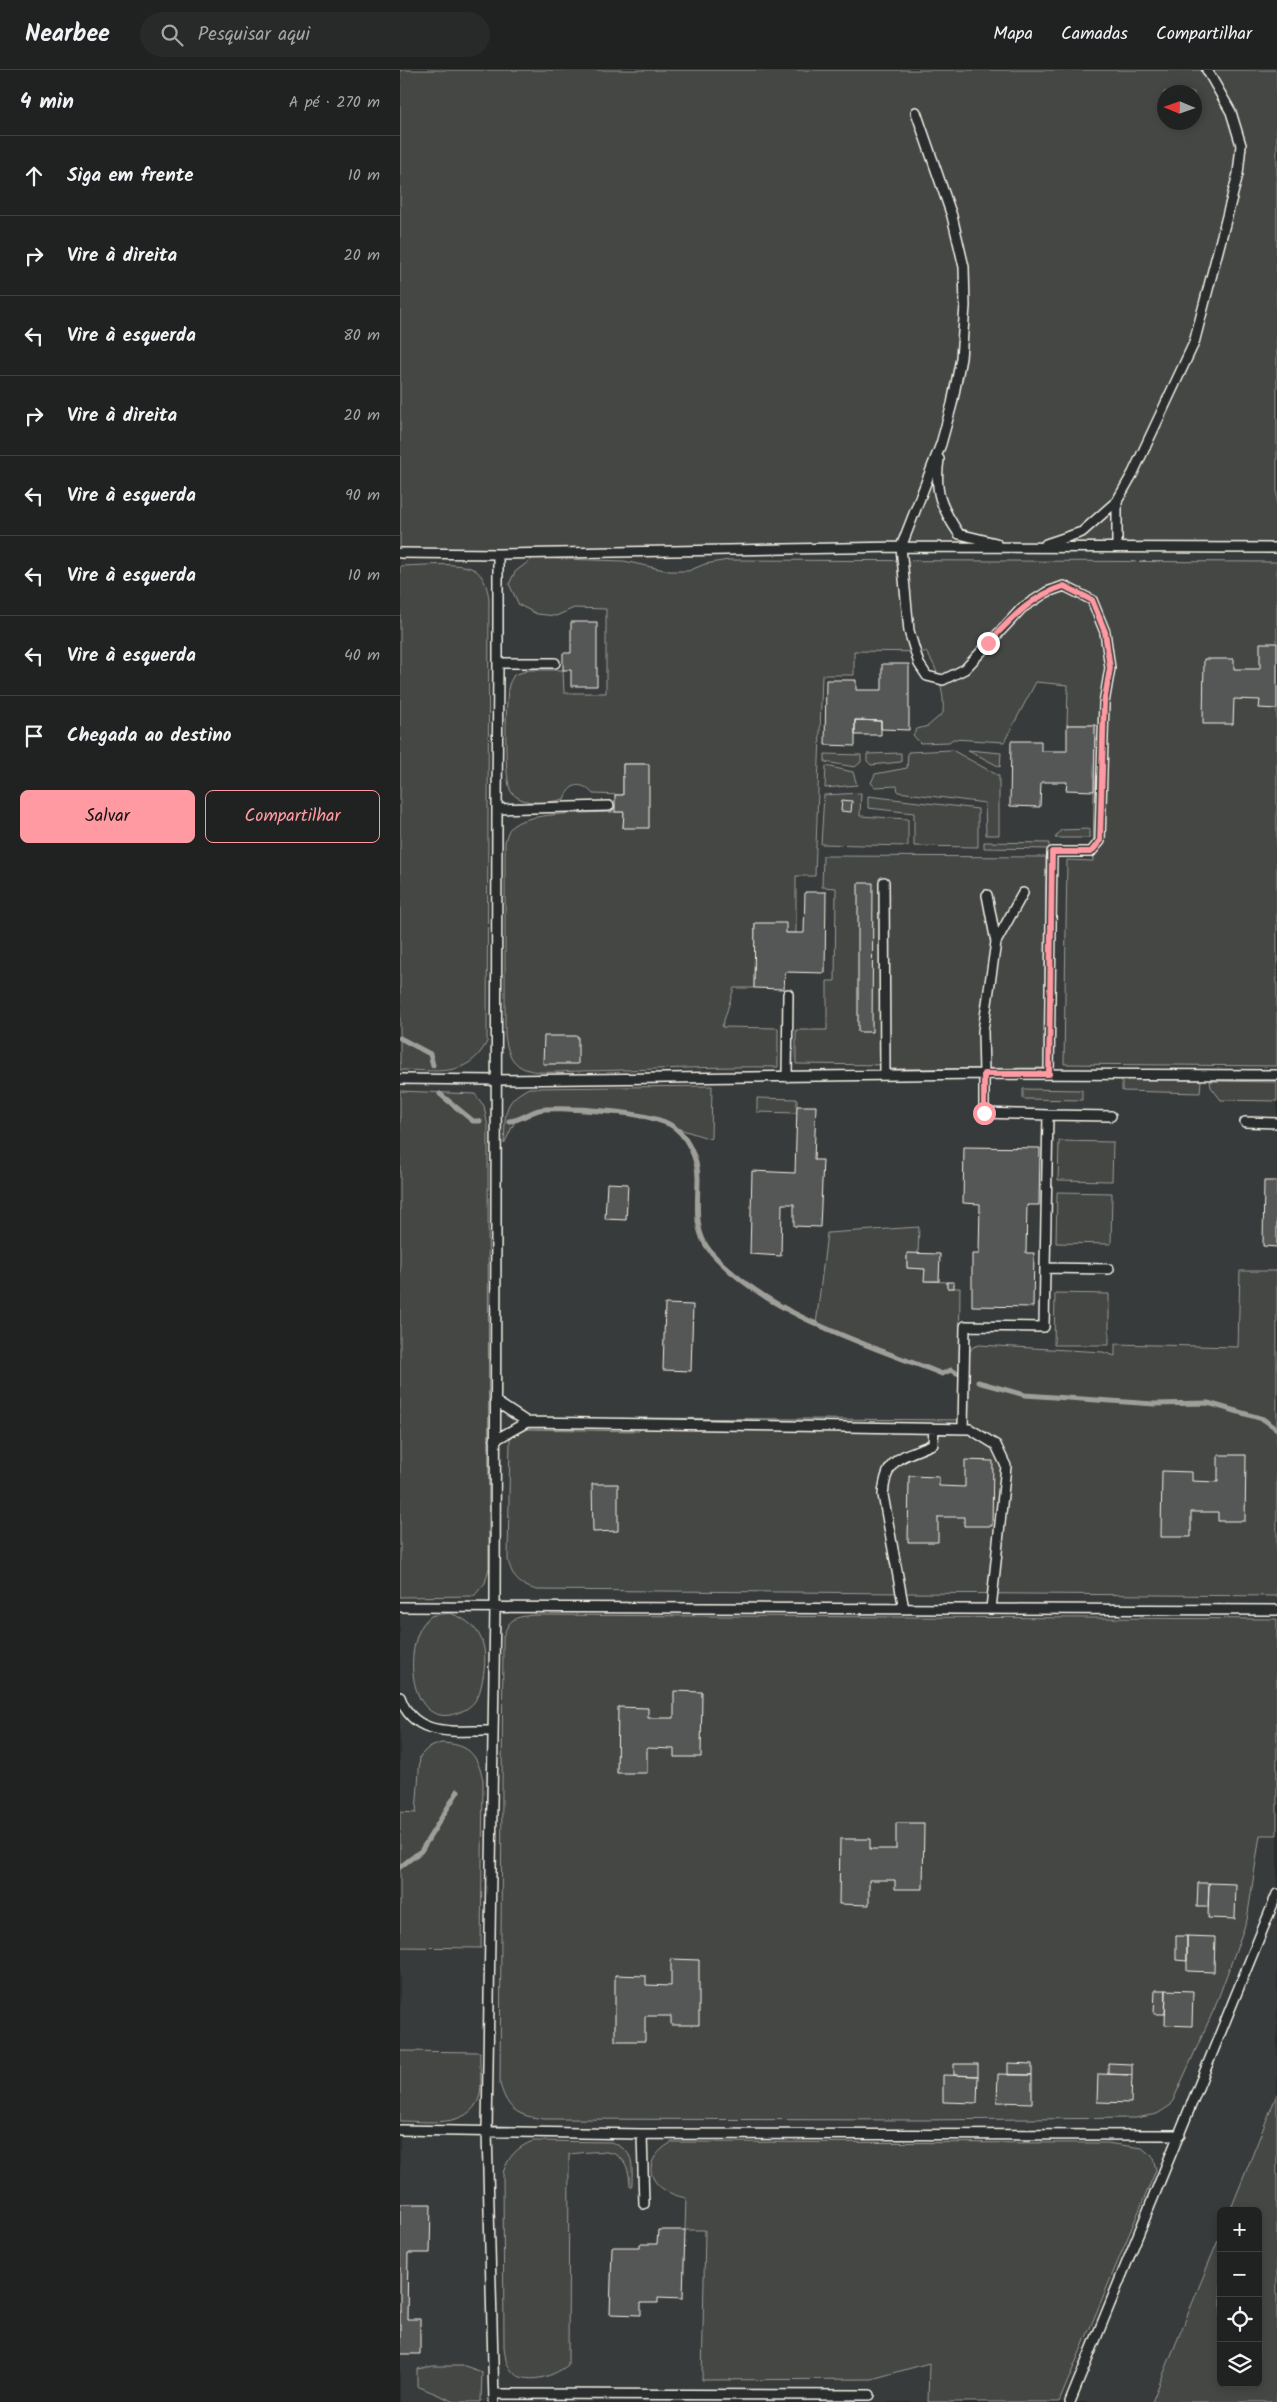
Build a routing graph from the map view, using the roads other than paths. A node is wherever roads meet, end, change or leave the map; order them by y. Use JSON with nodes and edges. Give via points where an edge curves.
{"nodes":[{"id":1,"x":1207,"y":70,"type":"edge"},
{"id":2,"x":916,"y":112,"type":"dead end"},
{"id":3,"x":941,"y":444,"type":"junction"},
{"id":4,"x":1117,"y":501,"type":"junction"},
{"id":5,"x":901,"y":547,"type":"junction"},
{"id":6,"x":1022,"y":547,"type":"junction"},
{"id":7,"x":1117,"y":547,"type":"junction"},
{"id":8,"x":1277,"y":548,"type":"edge"},
{"id":9,"x":400,"y":553,"type":"edge"},
{"id":10,"x":498,"y":554,"type":"junction"},
{"id":11,"x":498,"y":663,"type":"junction"},
{"id":12,"x":555,"y":663,"type":"dead end"},
{"id":13,"x":609,"y":806,"type":"dead end"},
{"id":14,"x":497,"y":809,"type":"junction"},
{"id":15,"x":884,"y":882,"type":"dead end"},
{"id":16,"x":1023,"y":893,"type":"dead end"},
{"id":17,"x":987,"y":895,"type":"dead end"},
{"id":18,"x":996,"y":942,"type":"junction"},
{"id":19,"x":788,"y":994,"type":"dead end"},
{"id":20,"x":984,"y":1074,"type":"junction"},
{"id":21,"x":1049,"y":1074,"type":"junction"},
{"id":22,"x":884,"y":1076,"type":"junction"},
{"id":23,"x":1277,"y":1076,"type":"edge"},
{"id":24,"x":787,"y":1077,"type":"junction"},
{"id":25,"x":400,"y":1079,"type":"edge"},
{"id":26,"x":495,"y":1080,"type":"junction"},
{"id":27,"x":1048,"y":1115,"type":"junction"},
{"id":28,"x":1111,"y":1116,"type":"dead end"},
{"id":29,"x":1245,"y":1122,"type":"dead end"},
{"id":30,"x":1277,"y":1123,"type":"edge"},
{"id":31,"x":1045,"y":1268,"type":"junction"},
{"id":32,"x":1109,"y":1269,"type":"dead end"},
{"id":33,"x":495,"y":1401,"type":"junction"},
{"id":34,"x":527,"y":1422,"type":"junction"},
{"id":35,"x":934,"y":1429,"type":"junction"},
{"id":36,"x":963,"y":1429,"type":"junction"},
{"id":37,"x":494,"y":1440,"type":"junction"},
{"id":38,"x":400,"y":1607,"type":"edge"},
{"id":39,"x":494,"y":1607,"type":"junction"},
{"id":40,"x":904,"y":1609,"type":"junction"},
{"id":41,"x":992,"y":1609,"type":"junction"},
{"id":42,"x":1277,"y":1610,"type":"edge"},
{"id":43,"x":400,"y":1697,"type":"edge"},
{"id":44,"x":493,"y":1731,"type":"junction"},
{"id":45,"x":1277,"y":1894,"type":"edge"},
{"id":46,"x":400,"y":2130,"type":"edge"},
{"id":47,"x":487,"y":2131,"type":"junction"},
{"id":48,"x":642,"y":2134,"type":"junction"},
{"id":49,"x":1180,"y":2136,"type":"junction"},
{"id":50,"x":644,"y":2204,"type":"dead end"},
{"id":51,"x":870,"y":2395,"type":"dead end"},
{"id":52,"x":494,"y":2398,"type":"edge"},
{"id":53,"x":648,"y":2398,"type":"edge"},
{"id":54,"x":1070,"y":2402,"type":"edge"}],
"edges":[{"from":1,"to":4,"type":"lane","via":[[1232,112],[1242,145],[1238,174],[1194,344]]},
{"from":2,"to":3,"type":"lane","via":[[952,216],[964,267],[961,358]]},
{"from":3,"to":5,"type":"lane"},
{"from":3,"to":6,"type":"lane","via":[[936,481],[942,510],[959,534]]},
{"from":4,"to":6,"type":"lane","via":[[1082,532],[1054,542]]},
{"from":4,"to":7,"type":"lane"},
{"from":5,"to":6,"type":"lane"},
{"from":5,"to":10,"type":"lane"},
{"from":5,"to":21,"type":"lane","via":[[908,631],[919,664],[927,676],[943,680],[965,669],[1022,608],[1047,592],[1064,586],[1092,600],[1105,632],[1110,668],[1104,703],[1100,841],[1091,852],[1052,852]]},
{"from":6,"to":7,"type":"lane"},
{"from":7,"to":8,"type":"lane"},
{"from":9,"to":10,"type":"lane"},
{"from":10,"to":11,"type":"lane"},
{"from":11,"to":12,"type":"lane"},
{"from":11,"to":14,"type":"lane"},
{"from":13,"to":14,"type":"lane"},
{"from":14,"to":26,"type":"lane"},
{"from":15,"to":22,"type":"lane"},
{"from":16,"to":18,"type":"lane"},
{"from":17,"to":18,"type":"lane"},
{"from":18,"to":20,"type":"lane","via":[[984,1031]]},
{"from":19,"to":24,"type":"lane"},
{"from":20,"to":21,"type":"lane"},
{"from":20,"to":22,"type":"lane"},
{"from":20,"to":27,"type":"lane","via":[[984,1113]]},
{"from":21,"to":23,"type":"lane"},
{"from":22,"to":24,"type":"lane"},
{"from":24,"to":26,"type":"lane"},
{"from":25,"to":26,"type":"lane"},
{"from":26,"to":33,"type":"lane"},
{"from":27,"to":28,"type":"lane"},
{"from":27,"to":31,"type":"lane"},
{"from":29,"to":30,"type":"lane"},
{"from":31,"to":32,"type":"lane"},
{"from":31,"to":36,"type":"lane","via":[[1044,1328],[965,1326]]},
{"from":33,"to":34,"type":"lane"},
{"from":33,"to":37,"type":"lane"},
{"from":34,"to":35,"type":"lane"},
{"from":34,"to":37,"type":"lane"},
{"from":35,"to":36,"type":"lane"},
{"from":35,"to":40,"type":"lane","via":[[933,1444],[893,1461],[884,1477],[883,1495]]},
{"from":36,"to":41,"type":"lane","via":[[970,1429],[996,1445],[1006,1466]]},
{"from":37,"to":39,"type":"lane"},
{"from":38,"to":39,"type":"lane"},
{"from":39,"to":40,"type":"lane"},
{"from":39,"to":44,"type":"lane"},
{"from":40,"to":41,"type":"lane"},
{"from":41,"to":42,"type":"lane"},
{"from":43,"to":44,"type":"lane","via":[[405,1712],[416,1722],[433,1729]]},
{"from":44,"to":47,"type":"lane"},
{"from":45,"to":49,"type":"lane"},
{"from":46,"to":47,"type":"lane"},
{"from":47,"to":48,"type":"lane"},
{"from":47,"to":52,"type":"lane"},
{"from":48,"to":49,"type":"lane"},
{"from":48,"to":50,"type":"lane"},
{"from":49,"to":54,"type":"lane"},
{"from":51,"to":53,"type":"lane"},
{"from":52,"to":53,"type":"lane"}]}
